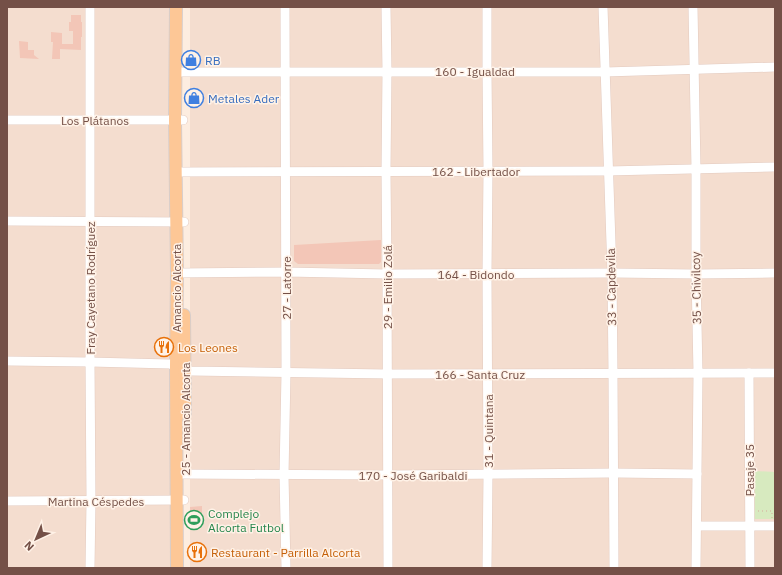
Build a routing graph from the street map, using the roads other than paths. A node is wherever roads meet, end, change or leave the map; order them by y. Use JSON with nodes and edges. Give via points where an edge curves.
{"nodes":[{"id":1,"x":90,"y":7,"type":"edge"},
{"id":2,"x":176,"y":7,"type":"edge"},
{"id":3,"x":184,"y":7,"type":"edge"},
{"id":4,"x":285,"y":7,"type":"edge"},
{"id":5,"x":386,"y":7,"type":"edge"},
{"id":6,"x":487,"y":7,"type":"edge"},
{"id":7,"x":603,"y":7,"type":"edge"},
{"id":8,"x":693,"y":7,"type":"edge"},
{"id":9,"x":775,"y":66,"type":"edge"},
{"id":10,"x":695,"y":68,"type":"junction"},
{"id":11,"x":387,"y":71,"type":"junction"},
{"id":12,"x":487,"y":71,"type":"junction"},
{"id":13,"x":179,"y":72,"type":"junction"},
{"id":14,"x":284,"y":72,"type":"junction"},
{"id":15,"x":605,"y":72,"type":"junction"},
{"id":16,"x":7,"y":120,"type":"edge"},
{"id":17,"x":90,"y":120,"type":"junction"},
{"id":18,"x":179,"y":120,"type":"junction"},
{"id":19,"x":775,"y":167,"type":"edge"},
{"id":20,"x":696,"y":169,"type":"junction"},
{"id":21,"x":386,"y":171,"type":"junction"},
{"id":22,"x":488,"y":171,"type":"junction"},
{"id":23,"x":608,"y":171,"type":"junction"},
{"id":24,"x":180,"y":172,"type":"junction"},
{"id":25,"x":286,"y":172,"type":"junction"},
{"id":26,"x":7,"y":221,"type":"edge"},
{"id":27,"x":90,"y":221,"type":"junction"},
{"id":28,"x":180,"y":222,"type":"junction"},
{"id":29,"x":286,"y":272,"type":"junction"},
{"id":30,"x":180,"y":273,"type":"junction"},
{"id":31,"x":487,"y":273,"type":"junction"},
{"id":32,"x":612,"y":273,"type":"junction"},
{"id":33,"x":775,"y":273,"type":"edge"},
{"id":34,"x":387,"y":274,"type":"junction"},
{"id":35,"x":696,"y":274,"type":"junction"},
{"id":36,"x":7,"y":361,"type":"edge"},
{"id":37,"x":90,"y":362,"type":"junction"},
{"id":38,"x":180,"y":368,"type":"junction"},
{"id":39,"x":286,"y":373,"type":"junction"},
{"id":40,"x":698,"y":373,"type":"junction"},
{"id":41,"x":749,"y":373,"type":"junction"},
{"id":42,"x":775,"y":373,"type":"edge"},
{"id":43,"x":388,"y":374,"type":"junction"},
{"id":44,"x":488,"y":374,"type":"junction"},
{"id":45,"x":613,"y":374,"type":"junction"},
{"id":46,"x":614,"y":473,"type":"junction"},
{"id":47,"x":181,"y":474,"type":"junction"},
{"id":48,"x":696,"y":474,"type":"junction"},
{"id":49,"x":284,"y":475,"type":"junction"},
{"id":50,"x":387,"y":475,"type":"junction"},
{"id":51,"x":488,"y":475,"type":"junction"},
{"id":52,"x":181,"y":500,"type":"junction"},
{"id":53,"x":7,"y":501,"type":"edge"},
{"id":54,"x":91,"y":501,"type":"junction"},
{"id":55,"x":750,"y":525,"type":"junction"},
{"id":56,"x":697,"y":526,"type":"junction"},
{"id":57,"x":775,"y":526,"type":"edge"},
{"id":58,"x":90,"y":568,"type":"edge"},
{"id":59,"x":177,"y":568,"type":"edge"},
{"id":60,"x":184,"y":568,"type":"edge"},
{"id":61,"x":286,"y":568,"type":"edge"},
{"id":62,"x":388,"y":568,"type":"edge"},
{"id":63,"x":487,"y":568,"type":"edge"},
{"id":64,"x":614,"y":568,"type":"edge"},
{"id":65,"x":696,"y":568,"type":"edge"},
{"id":66,"x":750,"y":568,"type":"edge"}],
"edges":[{"from":1,"to":17,"type":"street","name":"Fray Cayetano Rodríguez"},
{"from":2,"to":13,"type":"main road"},
{"from":3,"to":13,"type":"main road","name":"25 - Amancio Alcorta"},
{"from":4,"to":14,"type":"street","name":"27 - Latorre"},
{"from":5,"to":11,"type":"street","name":"29 - Emilio Zolá"},
{"from":6,"to":12,"type":"street","name":"31 - Quintana"},
{"from":7,"to":15,"type":"street","name":"33 - Capdevila"},
{"from":8,"to":10,"type":"street","name":"35 - Chivilcoy"},
{"from":9,"to":10,"type":"street","name":"160 - Igualdad"},
{"from":10,"to":15,"type":"street","name":"160 - Igualdad"},
{"from":10,"to":20,"type":"street","name":"35 - Chivilcoy"},
{"from":11,"to":12,"type":"street","name":"160 - Igualdad"},
{"from":11,"to":14,"type":"street","name":"160 - Igualdad"},
{"from":11,"to":21,"type":"street","name":"29 - Emilio Zolá"},
{"from":12,"to":15,"type":"street","name":"160 - Igualdad"},
{"from":12,"to":22,"type":"street","name":"31 - Quintana"},
{"from":13,"to":14,"type":"street","name":"160 - Igualdad"},
{"from":13,"to":18,"type":"main road","name":"25 - Amancio Alcorta"},
{"from":14,"to":25,"type":"street","name":"27 - Latorre"},
{"from":15,"to":23,"type":"street","name":"33 - Capdevila"},
{"from":16,"to":17,"type":"street","name":"Los Plátanos"},
{"from":17,"to":18,"type":"street","name":"Los Plátanos"},
{"from":17,"to":27,"type":"street","name":"Fray Cayetano Rodríguez"},
{"from":18,"to":24,"type":"main road","name":"25 - Amancio Alcorta"},
{"from":19,"to":20,"type":"street","name":"162 - Libertador"},
{"from":20,"to":23,"type":"street","name":"162 - Libertador"},
{"from":20,"to":35,"type":"street","name":"35 - Chivilcoy"},
{"from":21,"to":22,"type":"street","name":"162 - Libertador"},
{"from":21,"to":25,"type":"street","name":"162 - Libertador"},
{"from":21,"to":34,"type":"street","name":"29 - Emilio Zolá"},
{"from":22,"to":23,"type":"street","name":"162 - Libertador"},
{"from":22,"to":31,"type":"street","name":"31 - Quintana"},
{"from":23,"to":32,"type":"street","name":"33 - Capdevila"},
{"from":24,"to":25,"type":"street","name":"162 - Libertador"},
{"from":24,"to":28,"type":"main road","name":"25 - Amancio Alcorta"},
{"from":25,"to":29,"type":"street","name":"27 - Latorre"},
{"from":26,"to":27,"type":"street"},
{"from":27,"to":28,"type":"street"},
{"from":27,"to":37,"type":"street","name":"Fray Cayetano Rodríguez"},
{"from":28,"to":30,"type":"main road","name":"25 - Amancio Alcorta"},
{"from":29,"to":30,"type":"street","name":"164 - Bidondo"},
{"from":29,"to":34,"type":"street","name":"164 - Bidondo"},
{"from":29,"to":39,"type":"street","name":"27 - Latorre"},
{"from":30,"to":38,"type":"main road","name":"25 - Amancio Alcorta"},
{"from":31,"to":32,"type":"street","name":"164 - Bidondo"},
{"from":31,"to":34,"type":"street","name":"164 - Bidondo"},
{"from":31,"to":44,"type":"street","name":"31 - Quintana"},
{"from":32,"to":35,"type":"street","name":"164 - Bidondo"},
{"from":32,"to":45,"type":"street","name":"33 - Capdevila"},
{"from":33,"to":35,"type":"street","name":"164 - Bidondo"},
{"from":34,"to":43,"type":"street","name":"29 - Emilio Zolá"},
{"from":35,"to":40,"type":"street","name":"35 - Chivilcoy"},
{"from":36,"to":37,"type":"street","name":"166 - Santa Cruz"},
{"from":37,"to":38,"type":"street","name":"166 - Santa Cruz","via":[[170,364]]},
{"from":37,"to":54,"type":"street","name":"Fray Cayetano Rodríguez"},
{"from":38,"to":39,"type":"street","name":"166 - Santa Cruz","via":[[191,371]]},
{"from":38,"to":47,"type":"main road"},
{"from":39,"to":43,"type":"street","name":"166 - Santa Cruz"},
{"from":39,"to":49,"type":"street","name":"27 - Latorre"},
{"from":40,"to":41,"type":"street","name":"166 - Santa Cruz"},
{"from":40,"to":45,"type":"street","name":"166 - Santa Cruz"},
{"from":40,"to":48,"type":"street","name":"35 - Chivilcoy"},
{"from":41,"to":42,"type":"street","name":"166 - Santa Cruz"},
{"from":41,"to":55,"type":"street","name":"Pasaje 35"},
{"from":43,"to":44,"type":"street","name":"166 - Santa Cruz"},
{"from":43,"to":50,"type":"street","name":"29 - Emilio Zolá"},
{"from":44,"to":45,"type":"street","name":"166 - Santa Cruz"},
{"from":44,"to":51,"type":"street","name":"31 - Quintana"},
{"from":45,"to":46,"type":"street","name":"33 - Capdevila"},
{"from":46,"to":48,"type":"street","name":"170 - José Garibaldi"},
{"from":46,"to":51,"type":"street","name":"170 - José Garibaldi"},
{"from":46,"to":64,"type":"street","name":"33 - Capdevila"},
{"from":47,"to":49,"type":"street","name":"170 - José Garibaldi"},
{"from":47,"to":52,"type":"main road","name":"25 - Amancio Alcorta"},
{"from":48,"to":56,"type":"street","name":"35 - Chivilcoy"},
{"from":49,"to":50,"type":"street","name":"170 - José Garibaldi"},
{"from":49,"to":61,"type":"street","name":"27 - Latorre"},
{"from":50,"to":51,"type":"street","name":"170 - José Garibaldi"},
{"from":50,"to":62,"type":"street","name":"29 - Emilio Zolá"},
{"from":51,"to":63,"type":"street","name":"31 - Quintana"},
{"from":52,"to":54,"type":"street","name":"Martina Céspedes"},
{"from":52,"to":59,"type":"main road"},
{"from":52,"to":60,"type":"main road","name":"25 - Amancio Alcorta"},
{"from":53,"to":54,"type":"street","name":"Martina Céspedes"},
{"from":54,"to":58,"type":"street","name":"Fray Cayetano Rodríguez"},
{"from":55,"to":56,"type":"street"},
{"from":55,"to":57,"type":"street"},
{"from":55,"to":66,"type":"street","name":"Pasaje 35"},
{"from":56,"to":65,"type":"street","name":"35 - Chivilcoy"}]}
